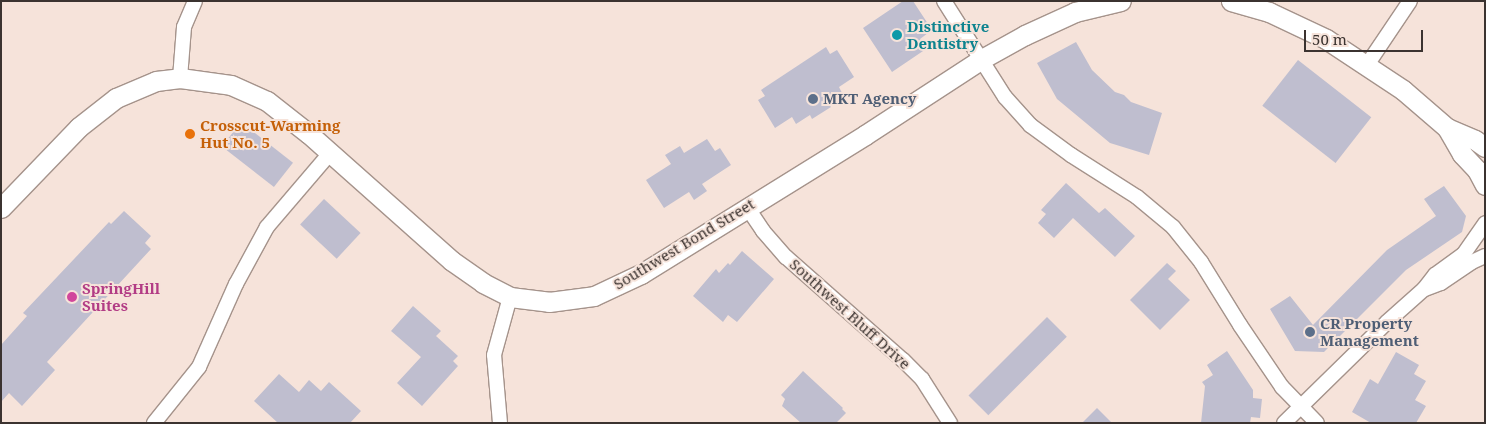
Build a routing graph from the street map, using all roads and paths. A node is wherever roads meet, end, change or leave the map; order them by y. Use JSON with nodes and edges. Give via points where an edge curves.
{"nodes":[{"id":1,"x":195,"y":1,"type":"edge"},
{"id":2,"x":944,"y":1,"type":"edge"},
{"id":3,"x":1120,"y":1,"type":"edge"},
{"id":4,"x":1231,"y":1,"type":"edge"},
{"id":5,"x":1410,"y":1,"type":"edge"},
{"id":6,"x":980,"y":60,"type":"junction"},
{"id":7,"x":1367,"y":65,"type":"junction"},
{"id":8,"x":180,"y":78,"type":"junction"},
{"id":9,"x":1447,"y":128,"type":"junction"},
{"id":10,"x":1485,"y":147,"type":"edge"},
{"id":11,"x":331,"y":152,"type":"junction"},
{"id":12,"x":1485,"y":185,"type":"edge"},
{"id":13,"x":747,"y":207,"type":"junction"},
{"id":14,"x":1,"y":208,"type":"edge"},
{"id":15,"x":1485,"y":223,"type":"edge"},
{"id":16,"x":1485,"y":256,"type":"edge"},
{"id":17,"x":1424,"y":290,"type":"junction"},
{"id":18,"x":510,"y":297,"type":"junction"},
{"id":19,"x":1301,"y":406,"type":"junction"},
{"id":20,"x":154,"y":423,"type":"edge"},
{"id":21,"x":500,"y":423,"type":"edge"},
{"id":22,"x":950,"y":423,"type":"edge"},
{"id":23,"x":1284,"y":423,"type":"edge"},
{"id":24,"x":1317,"y":423,"type":"edge"}],
"edges":[{"from":1,"to":8,"type":"street","via":[[184,27]]},
{"from":2,"to":6,"type":"street"},
{"from":3,"to":6,"type":"street","name":"Southwest Bond Street","via":[[1075,12]]},
{"from":4,"to":7,"type":"street","via":[[1269,12],[1326,39]]},
{"from":5,"to":7,"type":"street"},
{"from":6,"to":13,"type":"street","name":"Southwest Bond Street"},
{"from":6,"to":19,"type":"street","via":[[1005,97],[1030,125],[1137,197],[1173,227],[1201,262],[1282,387]]},
{"from":7,"to":9,"type":"street","via":[[1403,90]]},
{"from":8,"to":11,"type":"street","name":"Southwest Bond Street","via":[[231,85],[267,101]]},
{"from":8,"to":14,"type":"street","name":"Southwest Bond Street","via":[[156,81],[137,88],[98,111]]},
{"from":9,"to":10,"type":"street"},
{"from":9,"to":12,"type":"street"},
{"from":11,"to":18,"type":"street","name":"Southwest Bond Street","via":[[452,261],[482,284]]},
{"from":11,"to":20,"type":"street","via":[[267,226],[236,284],[199,366]]},
{"from":13,"to":18,"type":"street","name":"Southwest Bond Street","via":[[641,274],[594,296],[549,302]]},
{"from":13,"to":22,"type":"street","name":"Southwest Bluff Drive","via":[[786,257],[922,379]]},
{"from":15,"to":17,"type":"street","via":[[1463,255],[1435,275]]},
{"from":16,"to":17,"type":"street","via":[[1441,284]]},
{"from":17,"to":19,"type":"street"},
{"from":18,"to":21,"type":"street","via":[[494,355]]},
{"from":19,"to":23,"type":"street"},
{"from":19,"to":24,"type":"street"}]}
